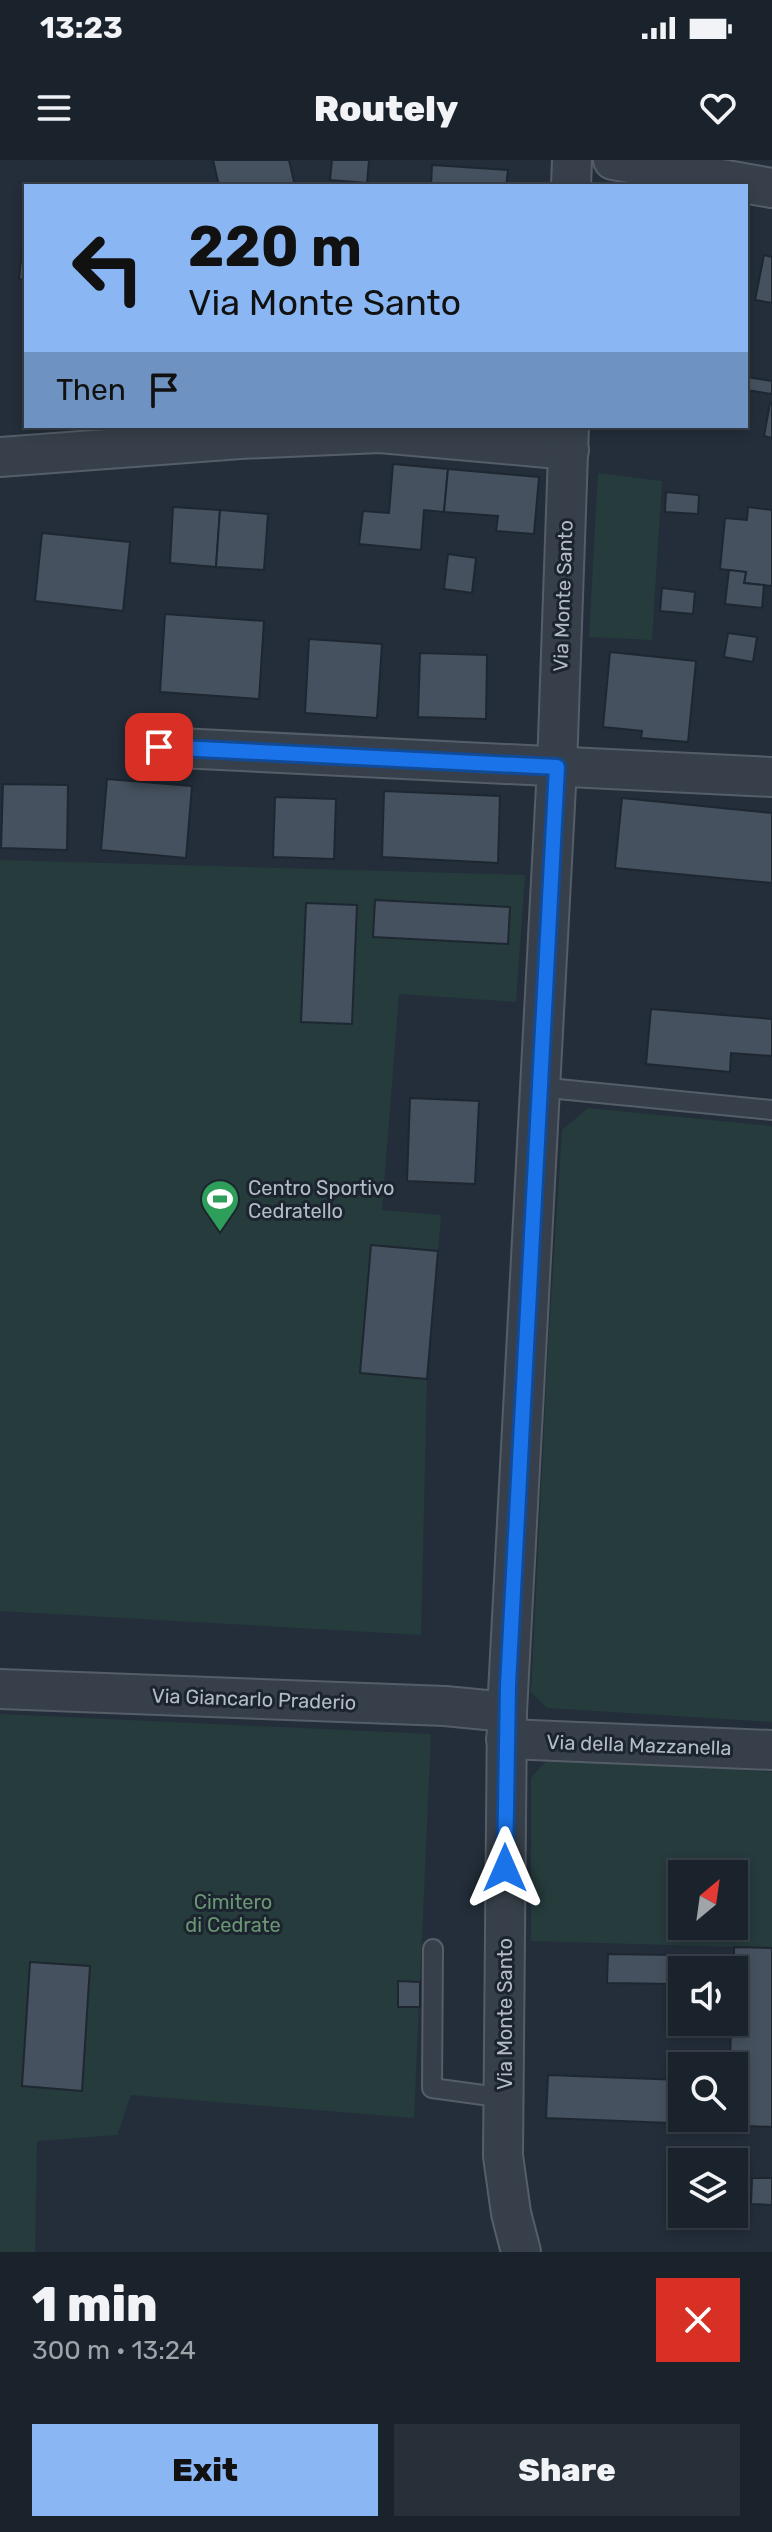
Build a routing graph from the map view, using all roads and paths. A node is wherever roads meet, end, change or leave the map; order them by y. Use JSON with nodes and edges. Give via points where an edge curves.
{"nodes":[{"id":1,"x":572,"y":160,"type":"edge"},
{"id":2,"x":613,"y":160,"type":"edge"},
{"id":3,"x":571,"y":184,"type":"edge"},
{"id":4,"x":772,"y":188,"type":"edge"},
{"id":5,"x":569,"y":438,"type":"edge"},
{"id":6,"x":0,"y":457,"type":"edge"},
{"id":7,"x":159,"y":747,"type":"dead end"},
{"id":8,"x":557,"y":767,"type":"junction"},
{"id":9,"x":772,"y":777,"type":"edge"},
{"id":10,"x":538,"y":1087,"type":"junction"},
{"id":11,"x":772,"y":1110,"type":"edge"},
{"id":12,"x":0,"y":1689,"type":"edge"},
{"id":13,"x":506,"y":1726,"type":"junction"},
{"id":14,"x":772,"y":1750,"type":"edge"},
{"id":15,"x":433,"y":1949,"type":"dead end"},
{"id":16,"x":505,"y":2098,"type":"junction"},
{"id":17,"x":521,"y":2252,"type":"edge"}],
"edges":[{"from":1,"to":3,"type":"street"},
{"from":2,"to":4,"type":"street"},
{"from":5,"to":6,"type":"street","via":[[380,433]]},
{"from":5,"to":8,"type":"street","name":"Via Monte Santo"},
{"from":7,"to":8,"type":"street"},
{"from":8,"to":9,"type":"street"},
{"from":8,"to":10,"type":"street","name":"Via Monte Santo"},
{"from":10,"to":11,"type":"lane"},
{"from":10,"to":13,"type":"street","name":"Via Monte Santo"},
{"from":12,"to":13,"type":"street","name":"Via Giancarlo Praderio","via":[[445,1706]]},
{"from":13,"to":14,"type":"street","name":"Via della Mazzanella"},
{"from":13,"to":16,"type":"street","name":"Via Monte Santo"},
{"from":15,"to":16,"type":"lane","via":[[432,2088]]},
{"from":16,"to":17,"type":"street","name":"Via Monte Santo","via":[[503,2156]]}]}
